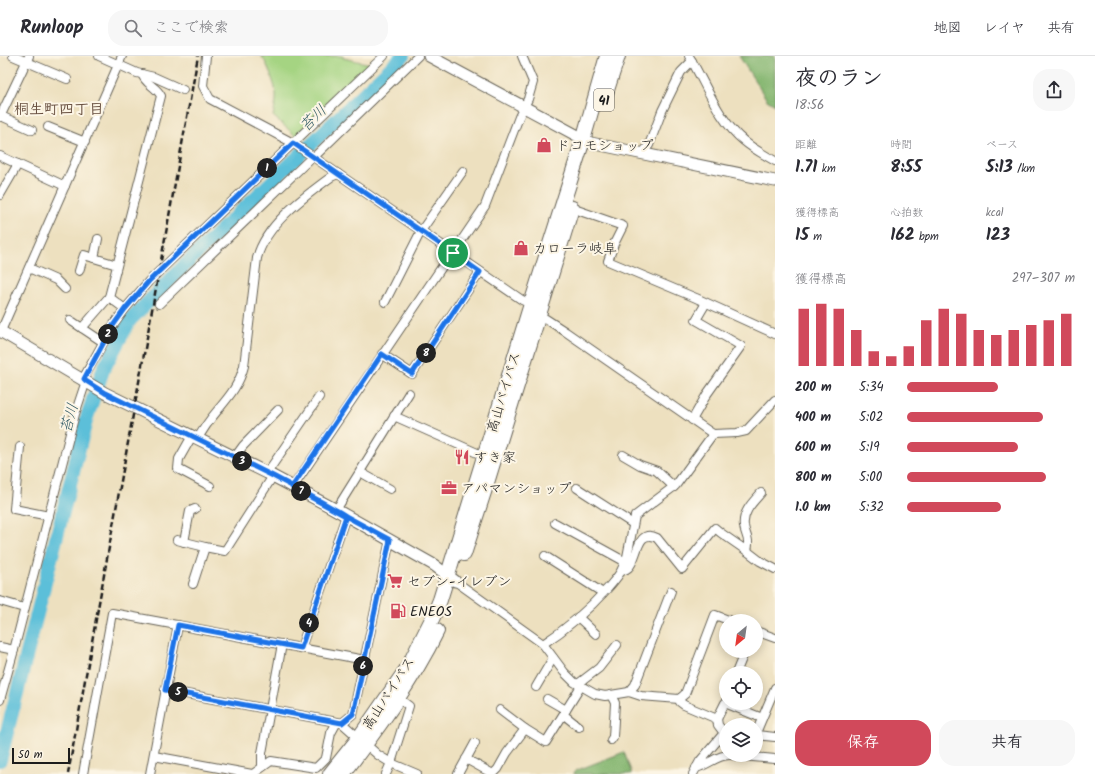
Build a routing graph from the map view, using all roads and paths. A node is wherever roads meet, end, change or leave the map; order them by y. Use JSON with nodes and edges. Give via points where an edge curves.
{"nodes":[{"id":1,"x":13,"y":56,"type":"edge"},
{"id":2,"x":100,"y":56,"type":"edge"},
{"id":3,"x":122,"y":56,"type":"edge"},
{"id":4,"x":206,"y":56,"type":"edge"},
{"id":5,"x":384,"y":56,"type":"edge"},
{"id":6,"x":418,"y":56,"type":"edge"},
{"id":7,"x":429,"y":56,"type":"edge"},
{"id":8,"x":522,"y":56,"type":"edge"},
{"id":9,"x":607,"y":56,"type":"edge"},
{"id":10,"x":618,"y":56,"type":"edge"},
{"id":11,"x":690,"y":58,"type":"edge"},
{"id":12,"x":27,"y":59,"type":"edge"},
{"id":13,"x":119,"y":64,"type":"junction"},
{"id":14,"x":142,"y":74,"type":"junction"},
{"id":15,"x":67,"y":79,"type":"dead end"},
{"id":16,"x":183,"y":90,"type":"dead end"},
{"id":17,"x":524,"y":108,"type":"junction"},
{"id":18,"x":0,"y":116,"type":"edge"},
{"id":19,"x":48,"y":127,"type":"dead end"},
{"id":20,"x":32,"y":130,"type":"dead end"},
{"id":21,"x":84,"y":142,"type":"junction"},
{"id":22,"x":587,"y":142,"type":"junction"},
{"id":23,"x":295,"y":144,"type":"junction"},
{"id":24,"x":642,"y":154,"type":"junction"},
{"id":25,"x":0,"y":156,"type":"edge"},
{"id":26,"x":312,"y":156,"type":"junction"},
{"id":27,"x":775,"y":162,"type":"edge"},
{"id":28,"x":18,"y":164,"type":"junction"},
{"id":29,"x":463,"y":171,"type":"dead end"},
{"id":30,"x":338,"y":174,"type":"junction"},
{"id":31,"x":775,"y":181,"type":"edge"},
{"id":32,"x":65,"y":186,"type":"junction"},
{"id":33,"x":0,"y":195,"type":"edge"},
{"id":34,"x":577,"y":210,"type":"dead end"},
{"id":35,"x":421,"y":230,"type":"junction"},
{"id":36,"x":98,"y":239,"type":"dead end"},
{"id":37,"x":452,"y":253,"type":"junction"},
{"id":38,"x":94,"y":258,"type":"junction"},
{"id":39,"x":117,"y":265,"type":"junction"},
{"id":40,"x":29,"y":268,"type":"junction"},
{"id":41,"x":79,"y":271,"type":"dead end"},
{"id":42,"x":480,"y":272,"type":"junction"},
{"id":43,"x":65,"y":289,"type":"dead end"},
{"id":44,"x":109,"y":297,"type":"junction"},
{"id":45,"x":385,"y":302,"type":"dead end"},
{"id":46,"x":706,"y":303,"type":"junction"},
{"id":47,"x":159,"y":304,"type":"dead end"},
{"id":48,"x":125,"y":309,"type":"junction"},
{"id":49,"x":534,"y":310,"type":"junction"},
{"id":50,"x":70,"y":320,"type":"dead end"},
{"id":51,"x":82,"y":328,"type":"junction"},
{"id":52,"x":1,"y":331,"type":"edge"},
{"id":53,"x":775,"y":334,"type":"edge"},
{"id":54,"x":103,"y":342,"type":"junction"},
{"id":55,"x":382,"y":354,"type":"junction"},
{"id":56,"x":86,"y":381,"type":"junction"},
{"id":57,"x":409,"y":393,"type":"dead end"},
{"id":58,"x":319,"y":397,"type":"dead end"},
{"id":59,"x":775,"y":400,"type":"edge"},
{"id":60,"x":278,"y":410,"type":"dead end"},
{"id":61,"x":394,"y":416,"type":"junction"},
{"id":62,"x":692,"y":420,"type":"junction"},
{"id":63,"x":712,"y":434,"type":"junction"},
{"id":64,"x":195,"y":438,"type":"junction"},
{"id":65,"x":20,"y":447,"type":"dead end"},
{"id":66,"x":623,"y":455,"type":"dead end"},
{"id":67,"x":484,"y":456,"type":"junction"},
{"id":68,"x":235,"y":457,"type":"junction"},
{"id":69,"x":360,"y":472,"type":"junction"},
{"id":70,"x":270,"y":474,"type":"junction"},
{"id":71,"x":210,"y":486,"type":"dead end"},
{"id":72,"x":292,"y":487,"type":"junction"},
{"id":73,"x":674,"y":487,"type":"junction"},
{"id":74,"x":577,"y":488,"type":"dead end"},
{"id":75,"x":390,"y":489,"type":"dead end"},
{"id":76,"x":761,"y":493,"type":"dead end"},
{"id":77,"x":195,"y":509,"type":"dead end"},
{"id":78,"x":341,"y":513,"type":"junction"},
{"id":79,"x":49,"y":516,"type":"junction"},
{"id":80,"x":555,"y":523,"type":"dead end"},
{"id":81,"x":633,"y":524,"type":"junction"},
{"id":82,"x":390,"y":540,"type":"junction"},
{"id":83,"x":205,"y":547,"type":"junction"},
{"id":84,"x":747,"y":551,"type":"junction"},
{"id":85,"x":545,"y":556,"type":"dead end"},
{"id":86,"x":624,"y":561,"type":"junction"},
{"id":87,"x":775,"y":569,"type":"edge"},
{"id":88,"x":622,"y":571,"type":"junction"},
{"id":89,"x":452,"y":578,"type":"junction"},
{"id":90,"x":193,"y":584,"type":"dead end"},
{"id":91,"x":671,"y":591,"type":"dead end"},
{"id":92,"x":603,"y":593,"type":"junction"},
{"id":93,"x":0,"y":601,"type":"edge"},
{"id":94,"x":24,"y":608,"type":"junction"},
{"id":95,"x":719,"y":616,"type":"edge"},
{"id":96,"x":578,"y":617,"type":"junction"},
{"id":97,"x":178,"y":625,"type":"junction"},
{"id":98,"x":596,"y":634,"type":"dead end"},
{"id":99,"x":763,"y":634,"type":"edge"},
{"id":100,"x":775,"y":638,"type":"edge"},
{"id":101,"x":282,"y":644,"type":"junction"},
{"id":102,"x":543,"y":644,"type":"junction"},
{"id":103,"x":617,"y":645,"type":"dead end"},
{"id":104,"x":0,"y":647,"type":"edge"},
{"id":105,"x":301,"y":648,"type":"junction"},
{"id":106,"x":14,"y":650,"type":"junction"},
{"id":107,"x":553,"y":658,"type":"junction"},
{"id":108,"x":364,"y":660,"type":"junction"},
{"id":109,"x":580,"y":685,"type":"junction"},
{"id":110,"x":536,"y":687,"type":"dead end"},
{"id":111,"x":775,"y":688,"type":"edge"},
{"id":112,"x":165,"y":690,"type":"junction"},
{"id":113,"x":629,"y":692,"type":"junction"},
{"id":114,"x":611,"y":695,"type":"junction"},
{"id":115,"x":0,"y":697,"type":"edge"},
{"id":116,"x":398,"y":698,"type":"junction"},
{"id":117,"x":547,"y":699,"type":"dead end"},
{"id":118,"x":679,"y":699,"type":"junction"},
{"id":119,"x":270,"y":709,"type":"junction"},
{"id":120,"x":500,"y":710,"type":"dead end"},
{"id":121,"x":721,"y":710,"type":"edge"},
{"id":122,"x":745,"y":710,"type":"edge"},
{"id":123,"x":565,"y":712,"type":"junction"},
{"id":124,"x":762,"y":718,"type":"joint"},
{"id":125,"x":717,"y":719,"type":"junction"},
{"id":126,"x":340,"y":722,"type":"junction"},
{"id":127,"x":719,"y":725,"type":"edge"},
{"id":128,"x":579,"y":727,"type":"dead end"},
{"id":129,"x":525,"y":729,"type":"junction"},
{"id":130,"x":763,"y":735,"type":"edge"},
{"id":131,"x":775,"y":737,"type":"edge"},
{"id":132,"x":611,"y":740,"type":"dead end"},
{"id":133,"x":719,"y":740,"type":"edge"},
{"id":134,"x":362,"y":741,"type":"junction"},
{"id":135,"x":475,"y":743,"type":"dead end"},
{"id":136,"x":154,"y":756,"type":"junction"},
{"id":137,"x":719,"y":757,"type":"edge"},
{"id":138,"x":763,"y":758,"type":"edge"},
{"id":139,"x":466,"y":759,"type":"junction"},
{"id":140,"x":775,"y":759,"type":"edge"},
{"id":141,"x":391,"y":763,"type":"junction"},
{"id":142,"x":262,"y":767,"type":"junction"},
{"id":143,"x":694,"y":771,"type":"edge"},
{"id":144,"x":82,"y":774,"type":"edge"},
{"id":145,"x":150,"y":774,"type":"edge"},
{"id":146,"x":252,"y":774,"type":"edge"},
{"id":147,"x":330,"y":774,"type":"edge"},
{"id":148,"x":344,"y":774,"type":"edge"},
{"id":149,"x":386,"y":774,"type":"edge"},
{"id":150,"x":417,"y":774,"type":"edge"},
{"id":151,"x":458,"y":774,"type":"edge"}],
"edges":[{"from":1,"to":12,"type":"street"},
{"from":2,"to":13,"type":"street"},
{"from":3,"to":13,"type":"street"},
{"from":4,"to":23,"type":"street","via":[[203,86],[210,99]]},
{"from":5,"to":23,"type":"street"},
{"from":6,"to":26,"type":"street"},
{"from":7,"to":17,"type":"street"},
{"from":8,"to":17,"type":"street","via":[[533,82]]},
{"from":9,"to":22,"type":"highway","name":"高山バイパス","number":"41"},
{"from":10,"to":22,"type":"highway","name":"高山バイパス","number":"41"},
{"from":11,"to":24,"type":"street","via":[[662,111],[649,145]]},
{"from":11,"to":27,"type":"street","via":[[730,126],[744,141]]},
{"from":12,"to":15,"type":"street"},
{"from":12,"to":18,"type":"street"},
{"from":13,"to":14,"type":"street"},
{"from":13,"to":21,"type":"street"},
{"from":14,"to":16,"type":"street"},
{"from":14,"to":39,"type":"street","via":[[161,96]]},
{"from":17,"to":22,"type":"street"},
{"from":17,"to":37,"type":"street","via":[[485,206]]},
{"from":18,"to":20,"type":"street"},
{"from":19,"to":21,"type":"street"},
{"from":21,"to":32,"type":"street"},
{"from":22,"to":24,"type":"street"},
{"from":22,"to":49,"type":"highway","name":"高山バイパス","number":"41"},
{"from":23,"to":26,"type":"street"},
{"from":23,"to":48,"type":"street","via":[[149,281]]},
{"from":24,"to":31,"type":"street"},
{"from":25,"to":28,"type":"street"},
{"from":26,"to":30,"type":"street"},
{"from":26,"to":47,"type":"street"},
{"from":28,"to":32,"type":"street"},
{"from":28,"to":33,"type":"street"},
{"from":29,"to":35,"type":"street"},
{"from":30,"to":35,"type":"street"},
{"from":30,"to":64,"type":"street","via":[[294,206],[268,233],[262,243],[257,258],[244,366],[240,380],[232,394]]},
{"from":32,"to":40,"type":"street"},
{"from":34,"to":46,"type":"street","via":[[623,226],[608,262]]},
{"from":35,"to":37,"type":"street"},
{"from":35,"to":45,"type":"street"},
{"from":36,"to":38,"type":"street"},
{"from":37,"to":42,"type":"street"},
{"from":37,"to":55,"type":"street"},
{"from":38,"to":39,"type":"street"},
{"from":38,"to":41,"type":"street","via":[[84,255]]},
{"from":39,"to":44,"type":"street"},
{"from":40,"to":43,"type":"street","via":[[56,280]]},
{"from":40,"to":52,"type":"street"},
{"from":42,"to":49,"type":"street"},
{"from":42,"to":55,"type":"street","via":[[412,374]]},
{"from":44,"to":48,"type":"street"},
{"from":44,"to":51,"type":"street"},
{"from":46,"to":53,"type":"street"},
{"from":46,"to":62,"type":"street","via":[[696,320],[741,346],[706,394]]},
{"from":48,"to":54,"type":"street"},
{"from":49,"to":62,"type":"street"},
{"from":49,"to":67,"type":"highway","name":"高山バイパス","number":"41"},
{"from":49,"to":89,"type":"highway","name":"高山バイパス","number":"41","via":[[485,489]]},
{"from":50,"to":51,"type":"street"},
{"from":51,"to":54,"type":"street"},
{"from":52,"to":56,"type":"street"},
{"from":54,"to":56,"type":"street"},
{"from":55,"to":72,"type":"street"},
{"from":56,"to":64,"type":"street"},
{"from":56,"to":79,"type":"street"},
{"from":57,"to":61,"type":"street"},
{"from":58,"to":70,"type":"street"},
{"from":59,"to":63,"type":"street","via":[[746,431]]},
{"from":60,"to":68,"type":"street"},
{"from":61,"to":67,"type":"street"},
{"from":61,"to":69,"type":"street"},
{"from":62,"to":63,"type":"street"},
{"from":63,"to":73,"type":"street"},
{"from":64,"to":68,"type":"street"},
{"from":64,"to":71,"type":"street","via":[[179,458],[178,470]]},
{"from":65,"to":79,"type":"street","via":[[14,509]]},
{"from":66,"to":73,"type":"street","via":[[657,471]]},
{"from":67,"to":89,"type":"highway","name":"高山バイパス","number":"41"},
{"from":68,"to":70,"type":"street"},
{"from":69,"to":75,"type":"street"},
{"from":69,"to":78,"type":"street"},
{"from":70,"to":72,"type":"street"},
{"from":70,"to":83,"type":"street","via":[[225,551]]},
{"from":72,"to":78,"type":"street"},
{"from":73,"to":81,"type":"street","via":[[635,516]]},
{"from":74,"to":81,"type":"street"},
{"from":76,"to":84,"type":"street","via":[[745,515],[744,526],[749,540]]},
{"from":77,"to":83,"type":"street","via":[[190,511],[180,541]]},
{"from":78,"to":82,"type":"street"},
{"from":78,"to":105,"type":"street"},
{"from":79,"to":94,"type":"street"},
{"from":80,"to":86,"type":"street"},
{"from":81,"to":86,"type":"street"},
{"from":82,"to":89,"type":"street"},
{"from":82,"to":108,"type":"street"},
{"from":83,"to":90,"type":"street"},
{"from":84,"to":87,"type":"street"},
{"from":84,"to":88,"type":"street","via":[[715,528],[682,569],[657,538],[648,536],[641,540],[633,561]]},
{"from":85,"to":92,"type":"street"},
{"from":86,"to":88,"type":"street"},
{"from":88,"to":92,"type":"street"},
{"from":89,"to":102,"type":"street"},
{"from":89,"to":116,"type":"highway","name":"高山バイパス","number":"41","via":[[440,623],[416,671]]},
{"from":89,"to":134,"type":"highway","name":"高山バイパス","number":"41","via":[[408,667]]},
{"from":91,"to":113,"type":"street","via":[[635,685]]},
{"from":92,"to":96,"type":"street"},
{"from":93,"to":94,"type":"street"},
{"from":94,"to":106,"type":"street"},
{"from":95,"to":118,"type":"street","via":[[715,615],[685,694]]},
{"from":96,"to":98,"type":"street"},
{"from":96,"to":102,"type":"street"},
{"from":97,"to":101,"type":"street"},
{"from":97,"to":112,"type":"street"},
{"from":97,"to":144,"type":"street","via":[[112,613]]},
{"from":99,"to":100,"type":"street"},
{"from":101,"to":105,"type":"street"},
{"from":101,"to":119,"type":"street"},
{"from":102,"to":107,"type":"street"},
{"from":103,"to":109,"type":"street","via":[[599,668]]},
{"from":104,"to":106,"type":"street"},
{"from":105,"to":108,"type":"street"},
{"from":106,"to":115,"type":"street"},
{"from":107,"to":109,"type":"street","via":[[564,672]]},
{"from":107,"to":110,"type":"street"},
{"from":108,"to":126,"type":"street","via":[[353,714]]},
{"from":109,"to":114,"type":"street","via":[[595,694]]},
{"from":109,"to":123,"type":"street"},
{"from":111,"to":124,"type":"street"},
{"from":112,"to":119,"type":"street"},
{"from":112,"to":136,"type":"street"},
{"from":113,"to":114,"type":"street"},
{"from":113,"to":118,"type":"street","via":[[641,696]]},
{"from":114,"to":132,"type":"street","via":[[614,703]]},
{"from":116,"to":134,"type":"highway","name":"高山バイパス","number":"41"},
{"from":116,"to":141,"type":"street","via":[[409,706]]},
{"from":117,"to":123,"type":"street"},
{"from":118,"to":125,"type":"street","via":[[680,702]]},
{"from":119,"to":126,"type":"street"},
{"from":119,"to":142,"type":"street"},
{"from":120,"to":129,"type":"street"},
{"from":121,"to":125,"type":"street"},
{"from":122,"to":124,"type":"street"},
{"from":123,"to":128,"type":"street"},
{"from":123,"to":129,"type":"street","via":[[546,742]]},
{"from":125,"to":127,"type":"street"},
{"from":126,"to":134,"type":"street"},
{"from":126,"to":142,"type":"street","via":[[331,733],[326,758],[316,768],[271,761]]},
{"from":129,"to":139,"type":"street","via":[[493,774]]},
{"from":130,"to":131,"type":"street"},
{"from":133,"to":143,"type":"street"},
{"from":134,"to":141,"type":"street"},
{"from":134,"to":147,"type":"highway","name":"高山バイパス","number":"41"},
{"from":134,"to":148,"type":"highway","name":"高山バイパス","number":"41"},
{"from":135,"to":139,"type":"street"},
{"from":136,"to":145,"type":"street"},
{"from":136,"to":146,"type":"street"},
{"from":137,"to":143,"type":"street"},
{"from":138,"to":140,"type":"street"},
{"from":139,"to":151,"type":"street"},
{"from":141,"to":149,"type":"street"},
{"from":141,"to":150,"type":"street"},
{"from":142,"to":146,"type":"street"}]}
